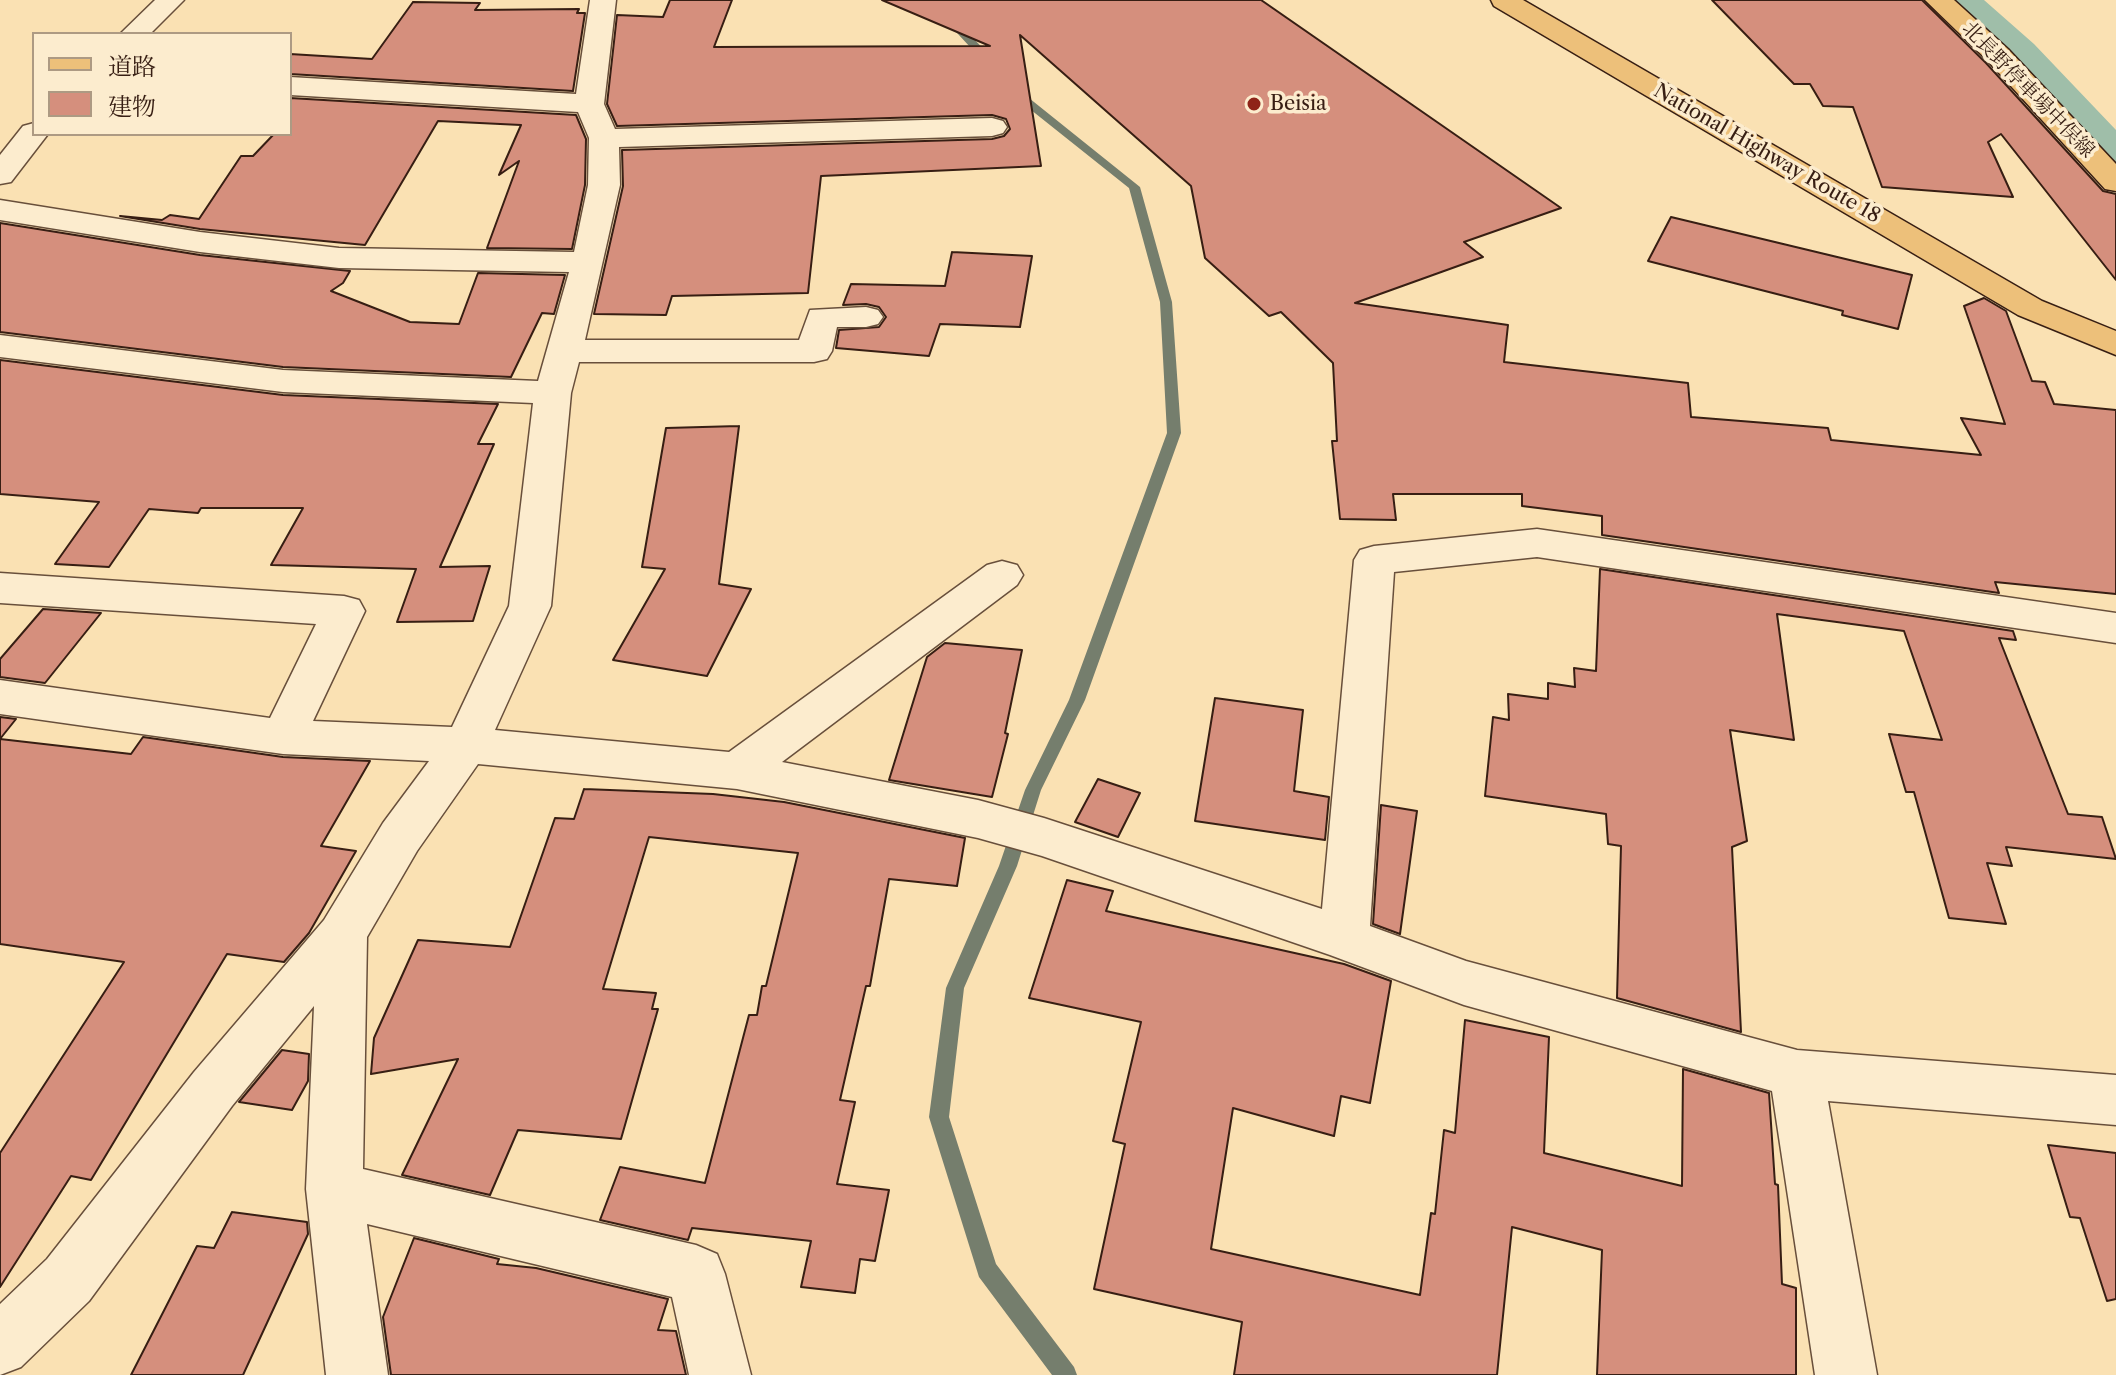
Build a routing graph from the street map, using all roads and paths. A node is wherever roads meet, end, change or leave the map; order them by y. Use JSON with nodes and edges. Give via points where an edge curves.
{"nodes":[{"id":1,"x":171,"y":0,"type":"edge"},
{"id":2,"x":603,"y":0,"type":"edge"},
{"id":3,"x":1504,"y":0,"type":"edge"},
{"id":4,"x":1938,"y":0,"type":"edge"},
{"id":5,"x":136,"y":32,"type":"edge"},
{"id":6,"x":292,"y":86,"type":"edge"},
{"id":7,"x":589,"y":104,"type":"junction"},
{"id":8,"x":992,"y":127,"type":"dead end"},
{"id":9,"x":32,"y":135,"type":"edge"},
{"id":10,"x":604,"y":138,"type":"junction"},
{"id":11,"x":0,"y":175,"type":"edge"},
{"id":12,"x":2113,"y":176,"type":"edge"},
{"id":13,"x":0,"y":210,"type":"edge"},
{"id":14,"x":588,"y":262,"type":"junction"},
{"id":15,"x":2030,"y":308,"type":"junction"},
{"id":16,"x":866,"y":317,"type":"dead end"},
{"id":17,"x":2116,"y":344,"type":"edge"},
{"id":18,"x":0,"y":346,"type":"edge"},
{"id":19,"x":564,"y":351,"type":"junction"},
{"id":20,"x":2116,"y":377,"type":"edge"},
{"id":21,"x":553,"y":393,"type":"junction"},
{"id":22,"x":1002,"y":575,"type":"dead end"},
{"id":23,"x":0,"y":588,"type":"edge"},
{"id":24,"x":2116,"y":628,"type":"edge"},
{"id":25,"x":0,"y":697,"type":"edge"},
{"id":26,"x":283,"y":737,"type":"junction"},
{"id":27,"x":466,"y":745,"type":"junction"},
{"id":28,"x":737,"y":771,"type":"junction"},
{"id":29,"x":342,"y":935,"type":"junction"},
{"id":30,"x":1344,"y":938,"type":"junction"},
{"id":31,"x":1797,"y":1074,"type":"junction"},
{"id":32,"x":2116,"y":1100,"type":"edge"},
{"id":33,"x":334,"y":1189,"type":"junction"},
{"id":34,"x":0,"y":1346,"type":"edge"},
{"id":35,"x":357,"y":1375,"type":"edge"},
{"id":36,"x":720,"y":1375,"type":"edge"},
{"id":37,"x":1846,"y":1375,"type":"edge"}],
"edges":[{"from":1,"to":5,"type":"street"},
{"from":2,"to":7,"type":"street"},
{"from":3,"to":15,"type":"main road","name":"National Highway Route 18"},
{"from":4,"to":12,"type":"main road","name":"北長野停車場中俣線"},
{"from":6,"to":7,"type":"street"},
{"from":7,"to":10,"type":"street"},
{"from":8,"to":10,"type":"street"},
{"from":9,"to":11,"type":"street"},
{"from":10,"to":14,"type":"street","via":[[604,185]]},
{"from":13,"to":14,"type":"street","via":[[339,258]]},
{"from":14,"to":19,"type":"street"},
{"from":15,"to":17,"type":"main road","name":"National Highway Route 18"},
{"from":15,"to":20,"type":"main road","name":"National Highway Route 18","via":[[2056,341]]},
{"from":16,"to":19,"type":"street","via":[[822,317],[814,351]]},
{"from":18,"to":21,"type":"street","via":[[283,381]]},
{"from":19,"to":21,"type":"street"},
{"from":21,"to":27,"type":"street","via":[[530,606]]},
{"from":22,"to":28,"type":"street"},
{"from":23,"to":26,"type":"street","via":[[344,611]]},
{"from":24,"to":30,"type":"street","via":[[1537,543],[1374,560]]},
{"from":25,"to":26,"type":"street"},
{"from":26,"to":27,"type":"street"},
{"from":27,"to":28,"type":"street"},
{"from":27,"to":29,"type":"street","via":[[400,837]]},
{"from":28,"to":30,"type":"street","via":[[1044,837]]},
{"from":29,"to":33,"type":"street"},
{"from":29,"to":34,"type":"street","via":[[213,1089],[68,1280]]},
{"from":30,"to":31,"type":"street","via":[[1464,983]]},
{"from":31,"to":32,"type":"street"},
{"from":31,"to":37,"type":"street"},
{"from":33,"to":35,"type":"street"},
{"from":33,"to":36,"type":"street","via":[[696,1274]]}]}
